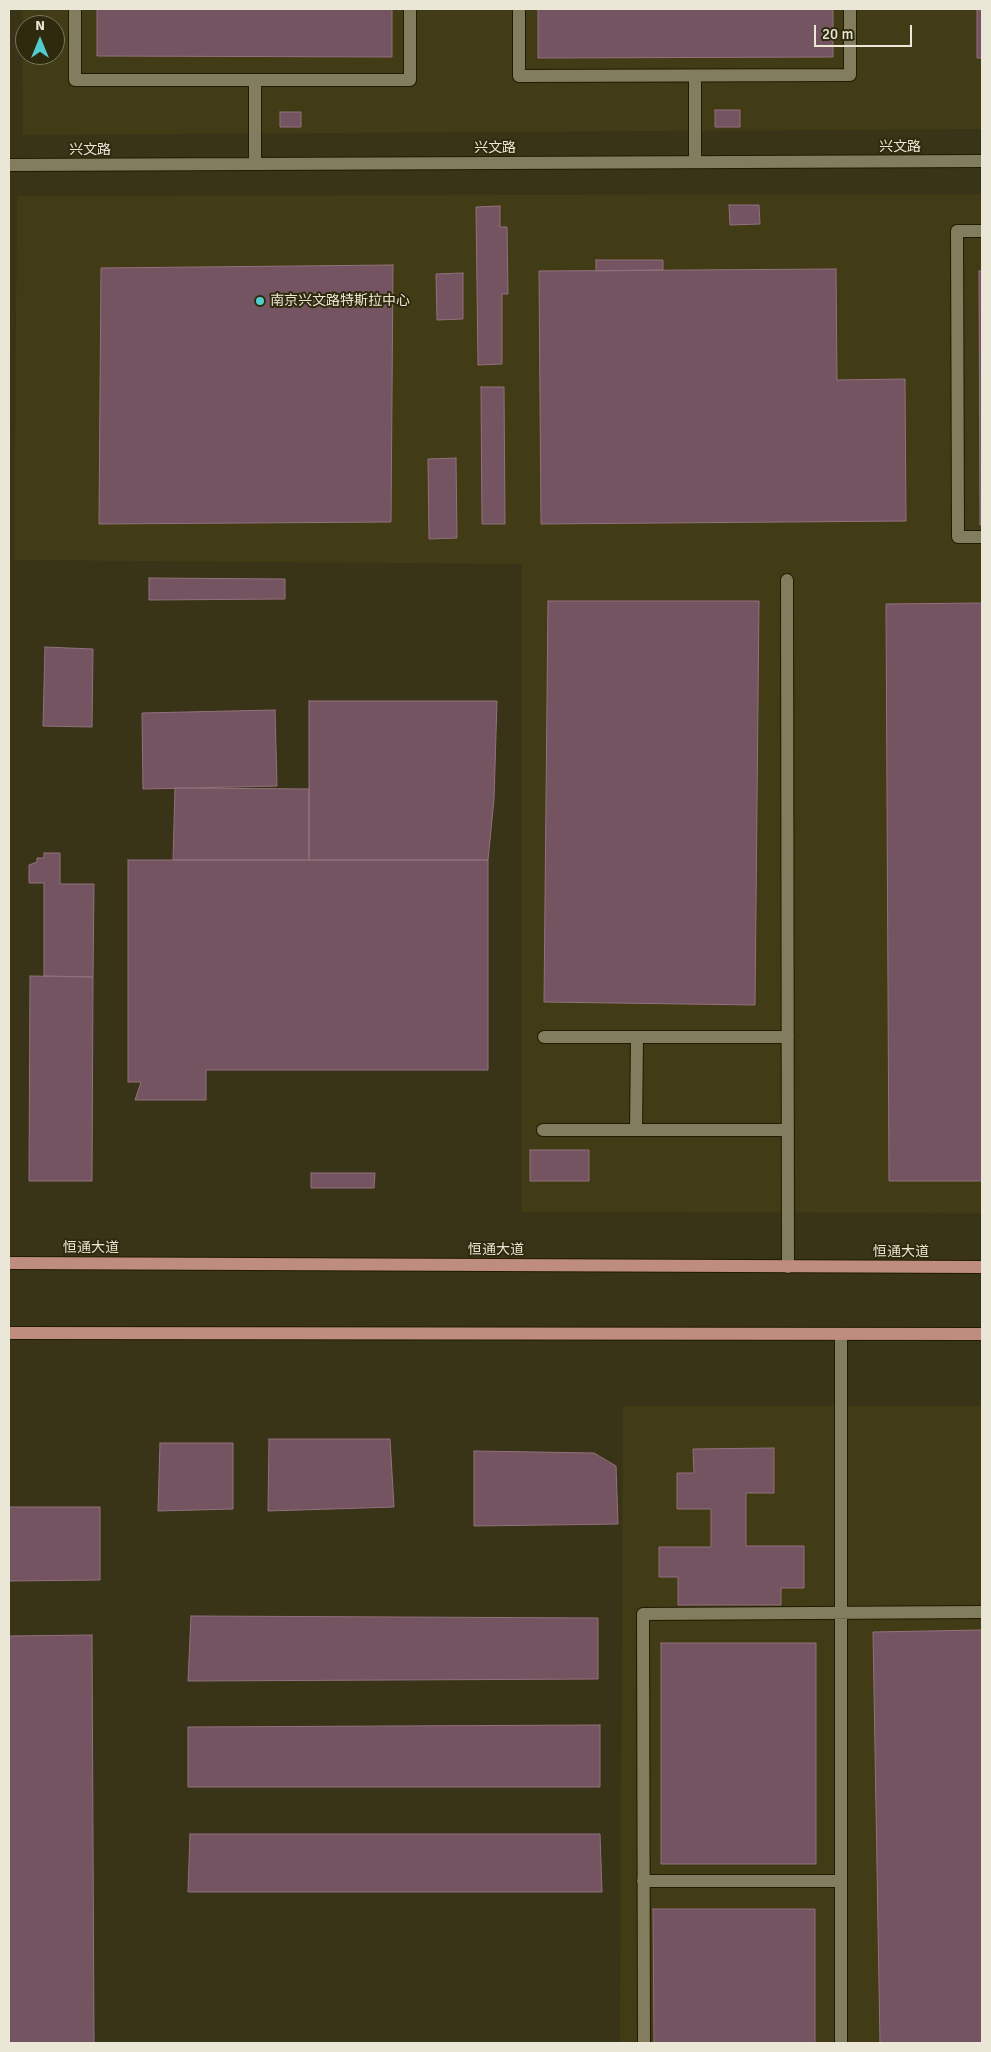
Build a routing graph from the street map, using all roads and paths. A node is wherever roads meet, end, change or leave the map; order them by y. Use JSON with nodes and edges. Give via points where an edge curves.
{"nodes":[{"id":1,"x":74,"y":9,"type":"edge"},
{"id":2,"x":410,"y":9,"type":"edge"},
{"id":3,"x":519,"y":9,"type":"edge"},
{"id":4,"x":850,"y":9,"type":"edge"},
{"id":5,"x":694,"y":76,"type":"junction"},
{"id":6,"x":255,"y":80,"type":"junction"},
{"id":7,"x":982,"y":161,"type":"edge"},
{"id":8,"x":695,"y":162,"type":"junction"},
{"id":9,"x":255,"y":164,"type":"junction"},
{"id":10,"x":9,"y":165,"type":"edge"},
{"id":11,"x":982,"y":231,"type":"edge"},
{"id":12,"x":982,"y":537,"type":"edge"},
{"id":13,"x":787,"y":580,"type":"dead end"},
{"id":14,"x":637,"y":1037,"type":"junction"},
{"id":15,"x":788,"y":1037,"type":"junction"},
{"id":16,"x":544,"y":1038,"type":"dead end"},
{"id":17,"x":543,"y":1130,"type":"dead end"},
{"id":18,"x":636,"y":1130,"type":"junction"},
{"id":19,"x":788,"y":1130,"type":"junction"},
{"id":20,"x":9,"y":1263,"type":"edge"},
{"id":21,"x":788,"y":1266,"type":"junction"},
{"id":22,"x":982,"y":1267,"type":"edge"},
{"id":23,"x":9,"y":1332,"type":"edge"},
{"id":24,"x":841,"y":1334,"type":"junction"},
{"id":25,"x":982,"y":1334,"type":"edge"},
{"id":26,"x":982,"y":1612,"type":"edge"},
{"id":27,"x":841,"y":1613,"type":"junction"},
{"id":28,"x":643,"y":1881,"type":"junction"},
{"id":29,"x":841,"y":1881,"type":"junction"},
{"id":30,"x":644,"y":2043,"type":"edge"},
{"id":31,"x":841,"y":2043,"type":"edge"}],
"edges":[{"from":1,"to":6,"type":"street","via":[[74,80]]},
{"from":2,"to":6,"type":"street","via":[[410,80]]},
{"from":3,"to":5,"type":"street","via":[[519,76]]},
{"from":4,"to":5,"type":"street","via":[[850,75]]},
{"from":5,"to":8,"type":"street"},
{"from":6,"to":9,"type":"street"},
{"from":7,"to":8,"type":"street","name":"兴文路"},
{"from":8,"to":9,"type":"street","name":"兴文路"},
{"from":9,"to":10,"type":"street","name":"兴文路"},
{"from":11,"to":12,"type":"street","via":[[956,231],[958,537]]},
{"from":13,"to":15,"type":"street"},
{"from":14,"to":15,"type":"street"},
{"from":14,"to":16,"type":"street"},
{"from":14,"to":18,"type":"street"},
{"from":15,"to":19,"type":"street"},
{"from":17,"to":18,"type":"street"},
{"from":18,"to":19,"type":"street"},
{"from":19,"to":21,"type":"street"},
{"from":20,"to":21,"type":"main road","name":"恒通大道"},
{"from":21,"to":22,"type":"main road","name":"恒通大道"},
{"from":23,"to":24,"type":"main road"},
{"from":24,"to":25,"type":"main road"},
{"from":24,"to":27,"type":"street"},
{"from":26,"to":27,"type":"street"},
{"from":27,"to":28,"type":"street","via":[[643,1614]]},
{"from":27,"to":29,"type":"street"},
{"from":28,"to":29,"type":"street"},
{"from":28,"to":30,"type":"street"},
{"from":29,"to":31,"type":"street"}]}
